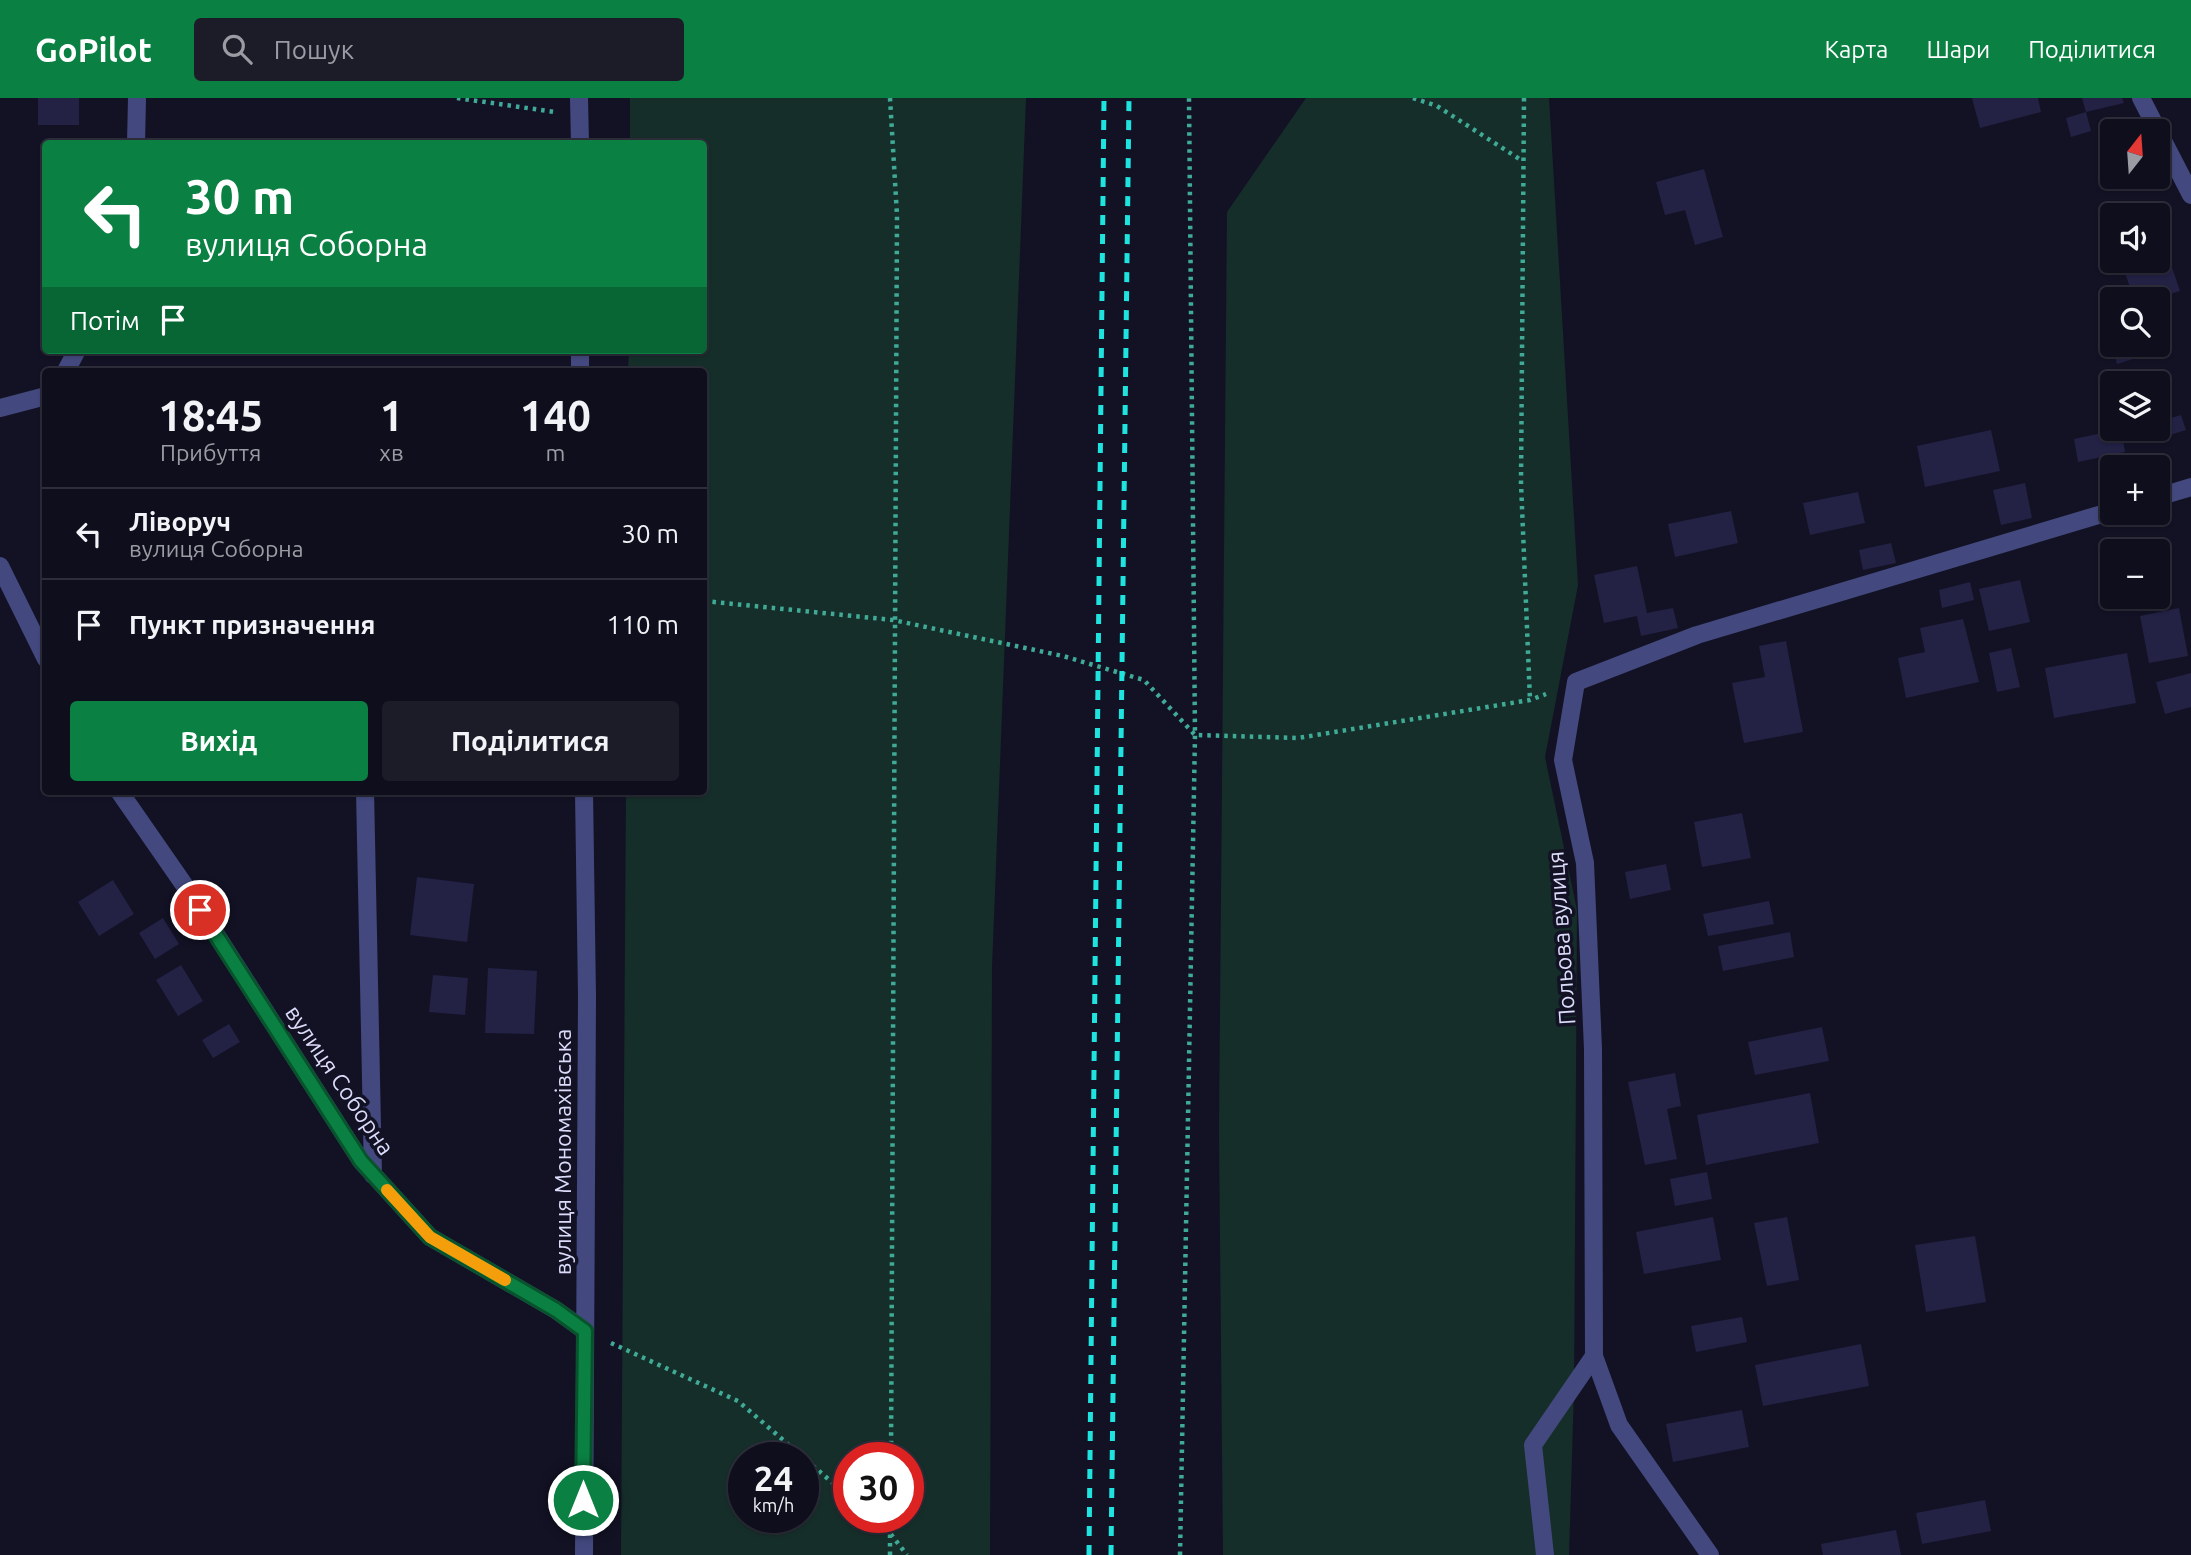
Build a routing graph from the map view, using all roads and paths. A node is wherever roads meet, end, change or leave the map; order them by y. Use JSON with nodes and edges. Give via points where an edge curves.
{"nodes":[{"id":1,"x":137,"y":98,"type":"edge"},
{"id":2,"x":457,"y":98,"type":"edge"},
{"id":3,"x":890,"y":98,"type":"edge"},
{"id":4,"x":1189,"y":98,"type":"edge"},
{"id":5,"x":1413,"y":98,"type":"edge"},
{"id":6,"x":1524,"y":98,"type":"edge"},
{"id":7,"x":2141,"y":98,"type":"edge"},
{"id":8,"x":580,"y":107,"type":"edge"},
{"id":9,"x":136,"y":140,"type":"edge"},
{"id":10,"x":580,"y":140,"type":"edge"},
{"id":11,"x":1522,"y":160,"type":"junction"},
{"id":12,"x":2191,"y":195,"type":"edge"},
{"id":13,"x":42,"y":397,"type":"edge"},
{"id":14,"x":0,"y":408,"type":"edge"},
{"id":15,"x":2191,"y":487,"type":"edge"},
{"id":16,"x":2170,"y":493,"type":"edge"},
{"id":17,"x":2100,"y":515,"type":"edge"},
{"id":18,"x":0,"y":566,"type":"edge"},
{"id":19,"x":707,"y":601,"type":"edge"},
{"id":20,"x":893,"y":620,"type":"junction"},
{"id":21,"x":42,"y":651,"type":"edge"},
{"id":22,"x":1576,"y":682,"type":"junction"},
{"id":23,"x":1530,"y":700,"type":"junction"},
{"id":24,"x":1195,"y":735,"type":"junction"},
{"id":25,"x":123,"y":795,"type":"edge"},
{"id":26,"x":365,"y":795,"type":"edge"},
{"id":27,"x":584,"y":795,"type":"edge"},
{"id":28,"x":373,"y":1175,"type":"junction"},
{"id":29,"x":585,"y":1331,"type":"junction"},
{"id":30,"x":1594,"y":1356,"type":"junction"},
{"id":31,"x":891,"y":1442,"type":"edge"},
{"id":32,"x":833,"y":1483,"type":"edge"},
{"id":33,"x":890,"y":1533,"type":"joint"},
{"id":34,"x":584,"y":1555,"type":"edge"},
{"id":35,"x":890,"y":1555,"type":"edge"},
{"id":36,"x":907,"y":1555,"type":"edge"},
{"id":37,"x":1180,"y":1555,"type":"edge"},
{"id":38,"x":1545,"y":1555,"type":"edge"},
{"id":39,"x":1710,"y":1555,"type":"edge"}],
"edges":[{"from":1,"to":9,"type":"street"},
{"from":2,"to":8,"type":"path"},
{"from":3,"to":20,"type":"path","via":[[897,215]]},
{"from":4,"to":24,"type":"path"},
{"from":5,"to":11,"type":"path","via":[[1437,106]]},
{"from":6,"to":11,"type":"path"},
{"from":7,"to":12,"type":"street"},
{"from":8,"to":10,"type":"street"},
{"from":11,"to":23,"type":"path","via":[[1521,483]]},
{"from":13,"to":14,"type":"street"},
{"from":15,"to":16,"type":"street"},
{"from":17,"to":22,"type":"street","via":[[1697,635]]},
{"from":18,"to":21,"type":"street"},
{"from":19,"to":20,"type":"path"},
{"from":20,"to":24,"type":"path","via":[[1063,656],[1144,680]]},
{"from":20,"to":31,"type":"path"},
{"from":22,"to":23,"type":"path"},
{"from":22,"to":30,"type":"street","name":"Польова вулиця","via":[[1563,760],[1585,877],[1593,1049]]},
{"from":23,"to":24,"type":"path","via":[[1298,738]]},
{"from":24,"to":37,"type":"path"},
{"from":25,"to":28,"type":"street","name":"вулиця Соборна"},
{"from":26,"to":28,"type":"street"},
{"from":27,"to":29,"type":"street","name":"вулиця Мономахівська"},
{"from":28,"to":29,"type":"street","name":"вулиця Соборна","via":[[430,1237]]},
{"from":29,"to":32,"type":"path","via":[[738,1401]]},
{"from":29,"to":34,"type":"street","name":"вулиця Мономахівська"},
{"from":30,"to":38,"type":"street","via":[[1533,1445]]},
{"from":30,"to":39,"type":"street","name":"Польова вулиця","via":[[1619,1425]]},
{"from":33,"to":35,"type":"path"},
{"from":33,"to":36,"type":"path"}]}
